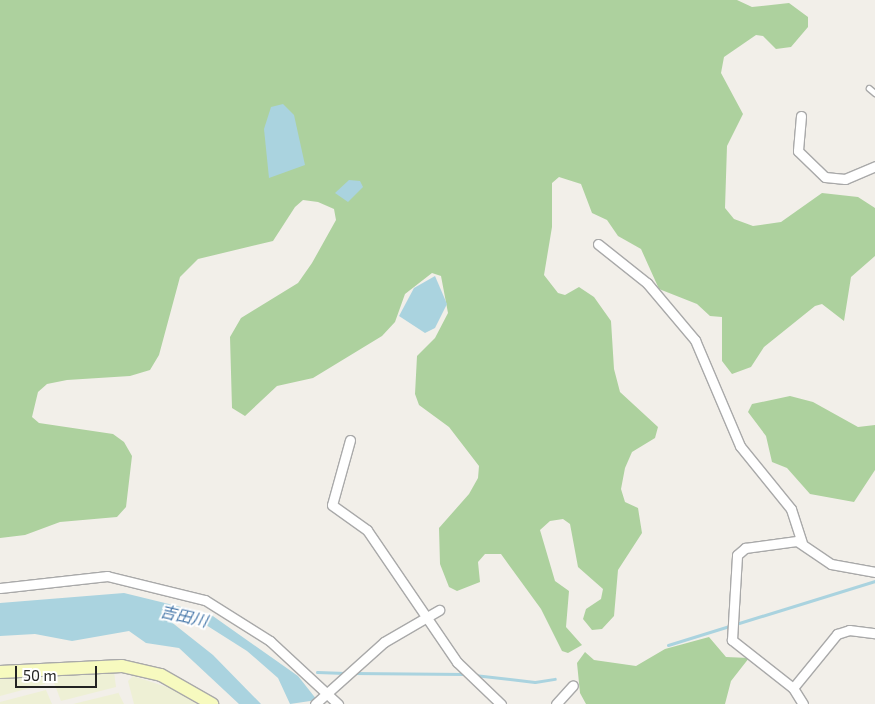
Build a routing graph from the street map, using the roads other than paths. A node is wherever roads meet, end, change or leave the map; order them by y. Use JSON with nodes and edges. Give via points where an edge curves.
{"nodes":[{"id":1,"x":869,"y":88,"type":"dead end"},
{"id":2,"x":875,"y":93,"type":"edge"},
{"id":3,"x":801,"y":116,"type":"dead end"},
{"id":4,"x":875,"y":166,"type":"edge"},
{"id":5,"x":598,"y":244,"type":"dead end"},
{"id":6,"x":350,"y":440,"type":"dead end"},
{"id":7,"x":802,"y":542,"type":"junction"},
{"id":8,"x":875,"y":572,"type":"edge"},
{"id":9,"x":0,"y":588,"type":"edge"},
{"id":10,"x":439,"y":610,"type":"dead end"},
{"id":11,"x":427,"y":618,"type":"junction"},
{"id":12,"x":875,"y":633,"type":"edge"},
{"id":13,"x":0,"y":672,"type":"edge"},
{"id":14,"x":573,"y":685,"type":"dead end"},
{"id":15,"x":793,"y":688,"type":"junction"},
{"id":16,"x":322,"y":699,"type":"edge"},
{"id":17,"x":212,"y":704,"type":"edge"},
{"id":18,"x":338,"y":704,"type":"edge"},
{"id":19,"x":501,"y":704,"type":"edge"},
{"id":20,"x":556,"y":704,"type":"edge"},
{"id":21,"x":803,"y":704,"type":"edge"}],
"edges":[{"from":1,"to":2,"type":"lane"},
{"from":3,"to":4,"type":"street","via":[[798,151],[825,177],[845,180]]},
{"from":5,"to":7,"type":"street","via":[[647,284],[695,340],[740,446],[791,509]]},
{"from":6,"to":11,"type":"street","via":[[330,502],[373,537]]},
{"from":7,"to":8,"type":"street","via":[[831,564]]},
{"from":7,"to":15,"type":"street","via":[[739,552],[732,588],[734,623],[730,634],[734,642]]},
{"from":9,"to":16,"type":"street","via":[[107,576],[192,596],[250,625]]},
{"from":10,"to":11,"type":"street"},
{"from":11,"to":16,"type":"street","via":[[384,642]]},
{"from":11,"to":19,"type":"street","via":[[466,672]]},
{"from":12,"to":15,"type":"street","via":[[849,630],[838,634]]},
{"from":13,"to":17,"type":"street","via":[[122,666],[170,679]]},
{"from":14,"to":20,"type":"street"},
{"from":15,"to":21,"type":"street"},
{"from":16,"to":18,"type":"street"}]}
